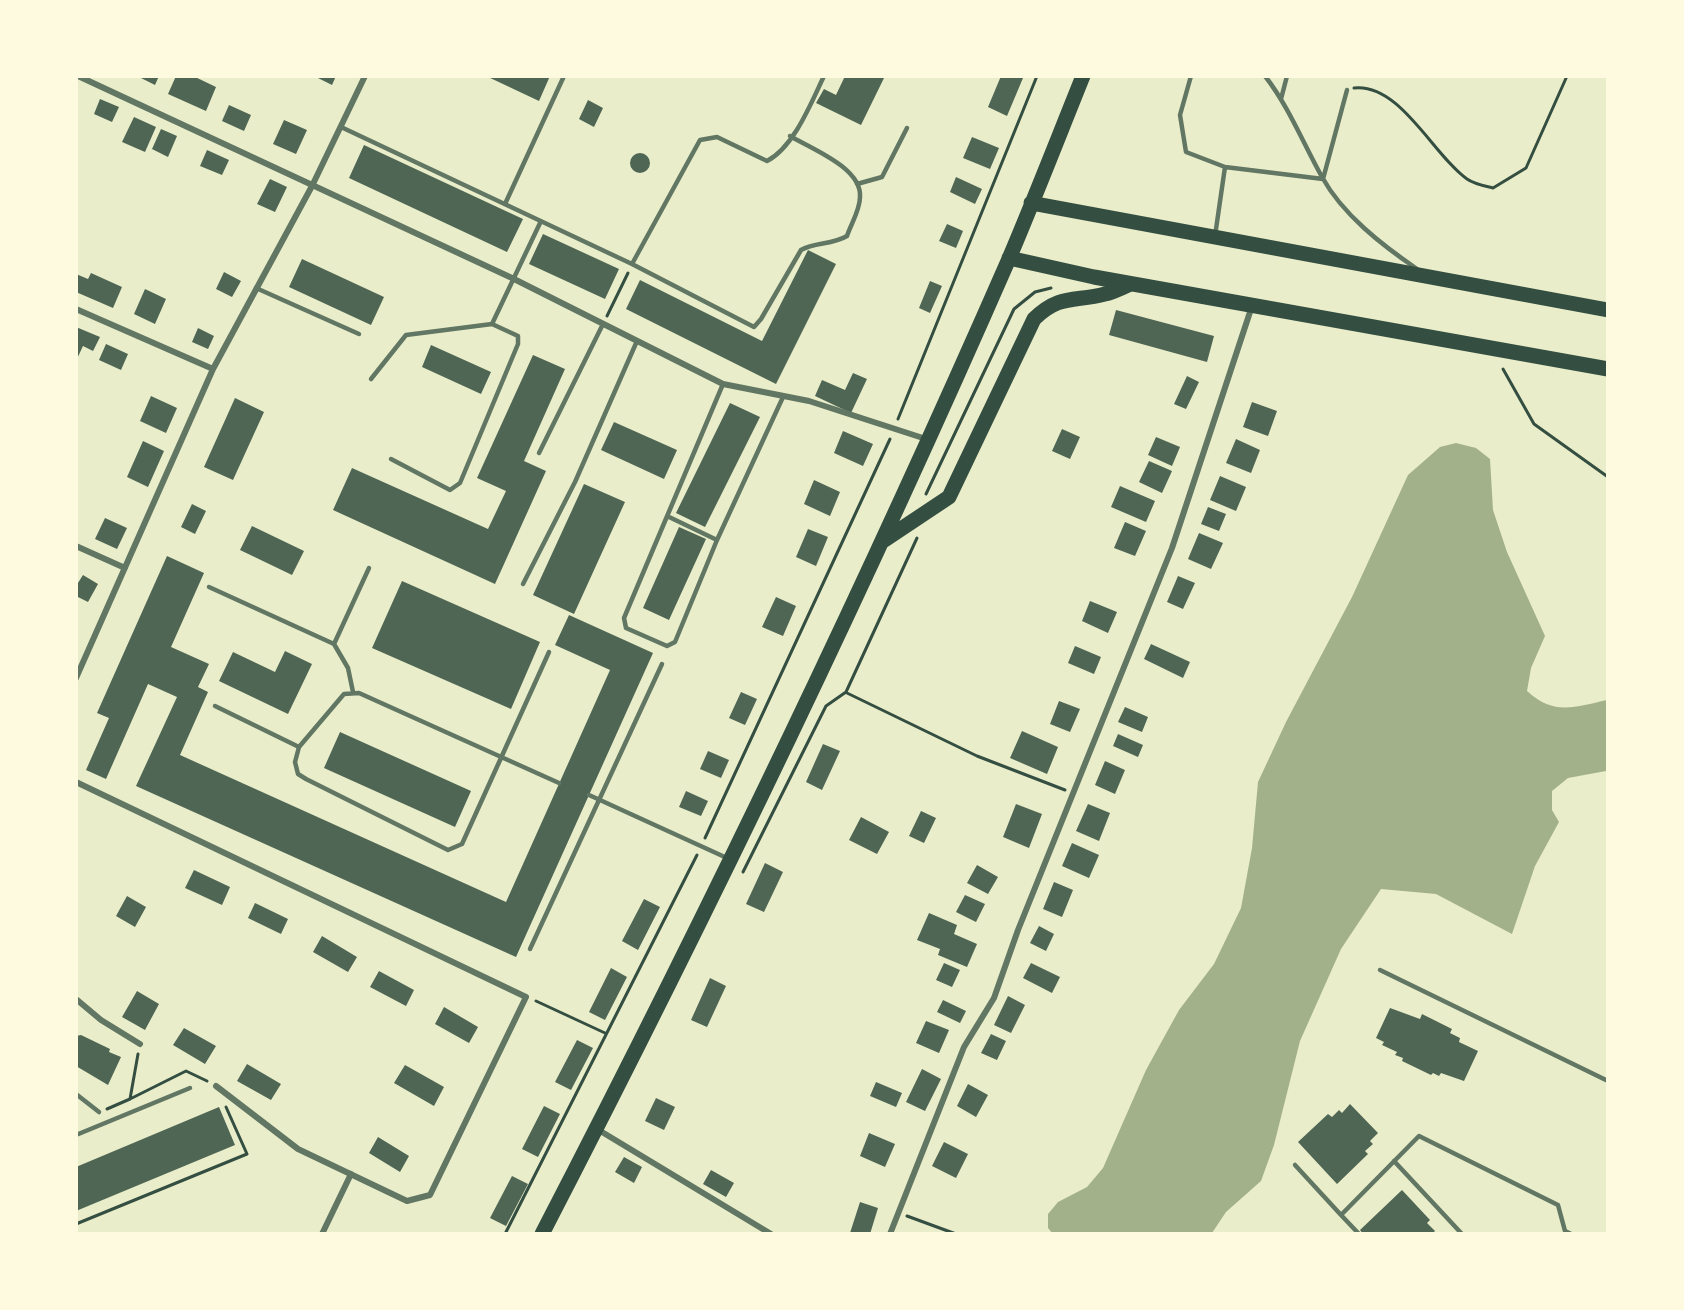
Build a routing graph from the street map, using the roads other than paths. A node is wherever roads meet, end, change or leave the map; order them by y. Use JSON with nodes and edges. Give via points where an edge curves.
{"nodes":[{"id":1,"x":78,"y":76,"type":"edge"},
{"id":2,"x":365,"y":76,"type":"edge"},
{"id":3,"x":564,"y":76,"type":"edge"},
{"id":4,"x":824,"y":76,"type":"edge"},
{"id":5,"x":1083,"y":76,"type":"edge"},
{"id":6,"x":1191,"y":76,"type":"edge"},
{"id":7,"x":1287,"y":76,"type":"edge"},
{"id":8,"x":1267,"y":78,"type":"edge"},
{"id":9,"x":1347,"y":90,"type":"road end"},
{"id":10,"x":1281,"y":99,"type":"junction"},
{"id":11,"x":341,"y":127,"type":"junction"},
{"id":12,"x":907,"y":128,"type":"dead end"},
{"id":13,"x":790,"y":136,"type":"junction"},
{"id":14,"x":1225,"y":167,"type":"junction"},
{"id":15,"x":1323,"y":179,"type":"junction"},
{"id":16,"x":857,"y":184,"type":"junction"},
{"id":17,"x":312,"y":186,"type":"junction"},
{"id":18,"x":1031,"y":203,"type":"junction"},
{"id":19,"x":505,"y":204,"type":"junction"},
{"id":20,"x":541,"y":221,"type":"junction"},
{"id":21,"x":1214,"y":238,"type":"junction"},
{"id":22,"x":1009,"y":258,"type":"junction"},
{"id":23,"x":632,"y":264,"type":"junction"},
{"id":24,"x":1429,"y":277,"type":"junction"},
{"id":25,"x":512,"y":278,"type":"junction"},
{"id":26,"x":1131,"y":284,"type":"junction"},
{"id":27,"x":256,"y":288,"type":"junction"},
{"id":28,"x":1252,"y":306,"type":"junction"},
{"id":29,"x":76,"y":309,"type":"edge"},
{"id":30,"x":1608,"y":310,"type":"edge"},
{"id":31,"x":492,"y":324,"type":"junction"},
{"id":32,"x":603,"y":324,"type":"junction"},
{"id":33,"x":359,"y":334,"type":"dead end"},
{"id":34,"x":637,"y":341,"type":"junction"},
{"id":35,"x":213,"y":369,"type":"junction"},
{"id":36,"x":1608,"y":369,"type":"edge"},
{"id":37,"x":371,"y":379,"type":"dead end"},
{"id":38,"x":723,"y":384,"type":"junction"},
{"id":39,"x":783,"y":397,"type":"junction"},
{"id":40,"x":927,"y":439,"type":"junction"},
{"id":41,"x":539,"y":453,"type":"dead end"},
{"id":42,"x":391,"y":459,"type":"dead end"},
{"id":43,"x":667,"y":516,"type":"junction"},
{"id":44,"x":717,"y":540,"type":"junction"},
{"id":45,"x":882,"y":541,"type":"junction"},
{"id":46,"x":76,"y":546,"type":"edge"},
{"id":47,"x":125,"y":568,"type":"junction"},
{"id":48,"x":369,"y":568,"type":"dead end"},
{"id":49,"x":523,"y":584,"type":"dead end"},
{"id":50,"x":209,"y":587,"type":"dead end"},
{"id":51,"x":334,"y":644,"type":"junction"},
{"id":52,"x":549,"y":652,"type":"dead end"},
{"id":53,"x":662,"y":664,"type":"dead end"},
{"id":54,"x":76,"y":678,"type":"edge"},
{"id":55,"x":353,"y":692,"type":"junction"},
{"id":56,"x":215,"y":706,"type":"dead end"},
{"id":57,"x":298,"y":747,"type":"junction"},
{"id":58,"x":501,"y":757,"type":"junction"},
{"id":59,"x":76,"y":782,"type":"edge"},
{"id":60,"x":559,"y":783,"type":"dead end"},
{"id":61,"x":589,"y":795,"type":"dead end"},
{"id":62,"x":600,"y":800,"type":"junction"},
{"id":63,"x":729,"y":860,"type":"junction"},
{"id":64,"x":530,"y":949,"type":"dead end"},
{"id":65,"x":1380,"y":970,"type":"dead end"},
{"id":66,"x":76,"y":999,"type":"edge"},
{"id":67,"x":140,"y":1044,"type":"road end"},
{"id":68,"x":1608,"y":1081,"type":"edge"},
{"id":69,"x":216,"y":1086,"type":"road end"},
{"id":70,"x":190,"y":1088,"type":"dead end"},
{"id":71,"x":76,"y":1094,"type":"edge"},
{"id":72,"x":99,"y":1112,"type":"road end"},
{"id":73,"x":596,"y":1128,"type":"junction"},
{"id":74,"x":76,"y":1136,"type":"edge"},
{"id":75,"x":1394,"y":1161,"type":"junction"},
{"id":76,"x":1294,"y":1165,"type":"dead end"},
{"id":77,"x":351,"y":1174,"type":"junction"},
{"id":78,"x":1341,"y":1215,"type":"junction"},
{"id":79,"x":322,"y":1233,"type":"edge"},
{"id":80,"x":542,"y":1233,"type":"edge"},
{"id":81,"x":771,"y":1233,"type":"edge"},
{"id":82,"x":890,"y":1233,"type":"edge"},
{"id":83,"x":1359,"y":1233,"type":"edge"},
{"id":84,"x":1462,"y":1233,"type":"edge"},
{"id":85,"x":1571,"y":1233,"type":"edge"}],
"edges":[{"from":1,"to":17,"type":"street"},
{"from":2,"to":11,"type":"street"},
{"from":3,"to":19,"type":"lane"},
{"from":4,"to":13,"type":"lane","via":[[801,125]]},
{"from":5,"to":18,"type":"main road"},
{"from":6,"to":14,"type":"lane","via":[[1180,115],[1186,152]]},
{"from":7,"to":10,"type":"lane"},
{"from":8,"to":10,"type":"lane"},
{"from":9,"to":15,"type":"lane"},
{"from":10,"to":15,"type":"lane"},
{"from":11,"to":17,"type":"street"},
{"from":11,"to":19,"type":"lane"},
{"from":12,"to":16,"type":"lane","via":[[882,177]]},
{"from":13,"to":16,"type":"lane","via":[[852,172]]},
{"from":13,"to":23,"type":"lane","via":[[774,158],[767,161],[717,137],[700,140]]},
{"from":14,"to":15,"type":"lane"},
{"from":14,"to":21,"type":"lane"},
{"from":15,"to":24,"type":"lane","via":[[1384,246]]},
{"from":16,"to":23,"type":"lane","via":[[860,201],[847,236],[801,250],[754,327]]},
{"from":17,"to":25,"type":"street"},
{"from":17,"to":27,"type":"street"},
{"from":18,"to":21,"type":"main road"},
{"from":18,"to":22,"type":"main road"},
{"from":19,"to":20,"type":"lane"},
{"from":20,"to":23,"type":"lane"},
{"from":20,"to":25,"type":"lane"},
{"from":21,"to":24,"type":"main road"},
{"from":22,"to":26,"type":"main road"},
{"from":22,"to":40,"type":"main road"},
{"from":24,"to":30,"type":"main road"},
{"from":25,"to":31,"type":"lane"},
{"from":25,"to":32,"type":"street"},
{"from":26,"to":28,"type":"main road"},
{"from":26,"to":45,"type":"main road","via":[[1104,294],[1065,299],[1048,306],[1035,319],[950,497]]},
{"from":27,"to":33,"type":"lane"},
{"from":27,"to":35,"type":"street"},
{"from":28,"to":36,"type":"main road"},
{"from":28,"to":82,"type":"street","via":[[1172,548],[1072,792],[994,998],[964,1047]]},
{"from":29,"to":35,"type":"street"},
{"from":31,"to":37,"type":"lane","via":[[406,335]]},
{"from":31,"to":42,"type":"lane","via":[[518,336],[518,344],[460,483],[450,490]]},
{"from":32,"to":34,"type":"street"},
{"from":32,"to":41,"type":"lane"},
{"from":34,"to":38,"type":"street"},
{"from":34,"to":49,"type":"lane"},
{"from":35,"to":47,"type":"street"},
{"from":38,"to":39,"type":"street"},
{"from":38,"to":43,"type":"lane"},
{"from":39,"to":40,"type":"street","via":[[809,401]]},
{"from":39,"to":44,"type":"lane"},
{"from":40,"to":45,"type":"main road"},
{"from":43,"to":44,"type":"lane"},
{"from":43,"to":44,"type":"lane","via":[[624,618],[626,628],[667,646],[672,644]]},
{"from":45,"to":63,"type":"main road"},
{"from":46,"to":47,"type":"street"},
{"from":47,"to":54,"type":"street"},
{"from":48,"to":51,"type":"lane"},
{"from":50,"to":51,"type":"lane"},
{"from":51,"to":55,"type":"lane","via":[[348,668]]},
{"from":52,"to":58,"type":"lane"},
{"from":53,"to":62,"type":"lane"},
{"from":55,"to":57,"type":"lane","via":[[344,694]]},
{"from":55,"to":58,"type":"lane"},
{"from":56,"to":57,"type":"lane"},
{"from":57,"to":58,"type":"lane","via":[[298,774],[448,849],[462,844]]},
{"from":58,"to":60,"type":"lane"},
{"from":59,"to":77,"type":"street","via":[[526,997],[430,1195],[407,1201]]},
{"from":61,"to":62,"type":"lane"},
{"from":62,"to":63,"type":"lane"},
{"from":62,"to":64,"type":"lane"},
{"from":63,"to":73,"type":"main road"},
{"from":65,"to":68,"type":"lane"},
{"from":66,"to":67,"type":"street"},
{"from":69,"to":77,"type":"street","via":[[298,1149]]},
{"from":70,"to":74,"type":"lane"},
{"from":71,"to":72,"type":"lane"},
{"from":73,"to":80,"type":"main road"},
{"from":73,"to":81,"type":"street"},
{"from":75,"to":78,"type":"lane"},
{"from":75,"to":84,"type":"lane"},
{"from":75,"to":85,"type":"lane","via":[[1419,1136],[1558,1205],[1565,1231]]},
{"from":76,"to":78,"type":"lane"},
{"from":77,"to":79,"type":"street"},
{"from":78,"to":83,"type":"lane"}]}
